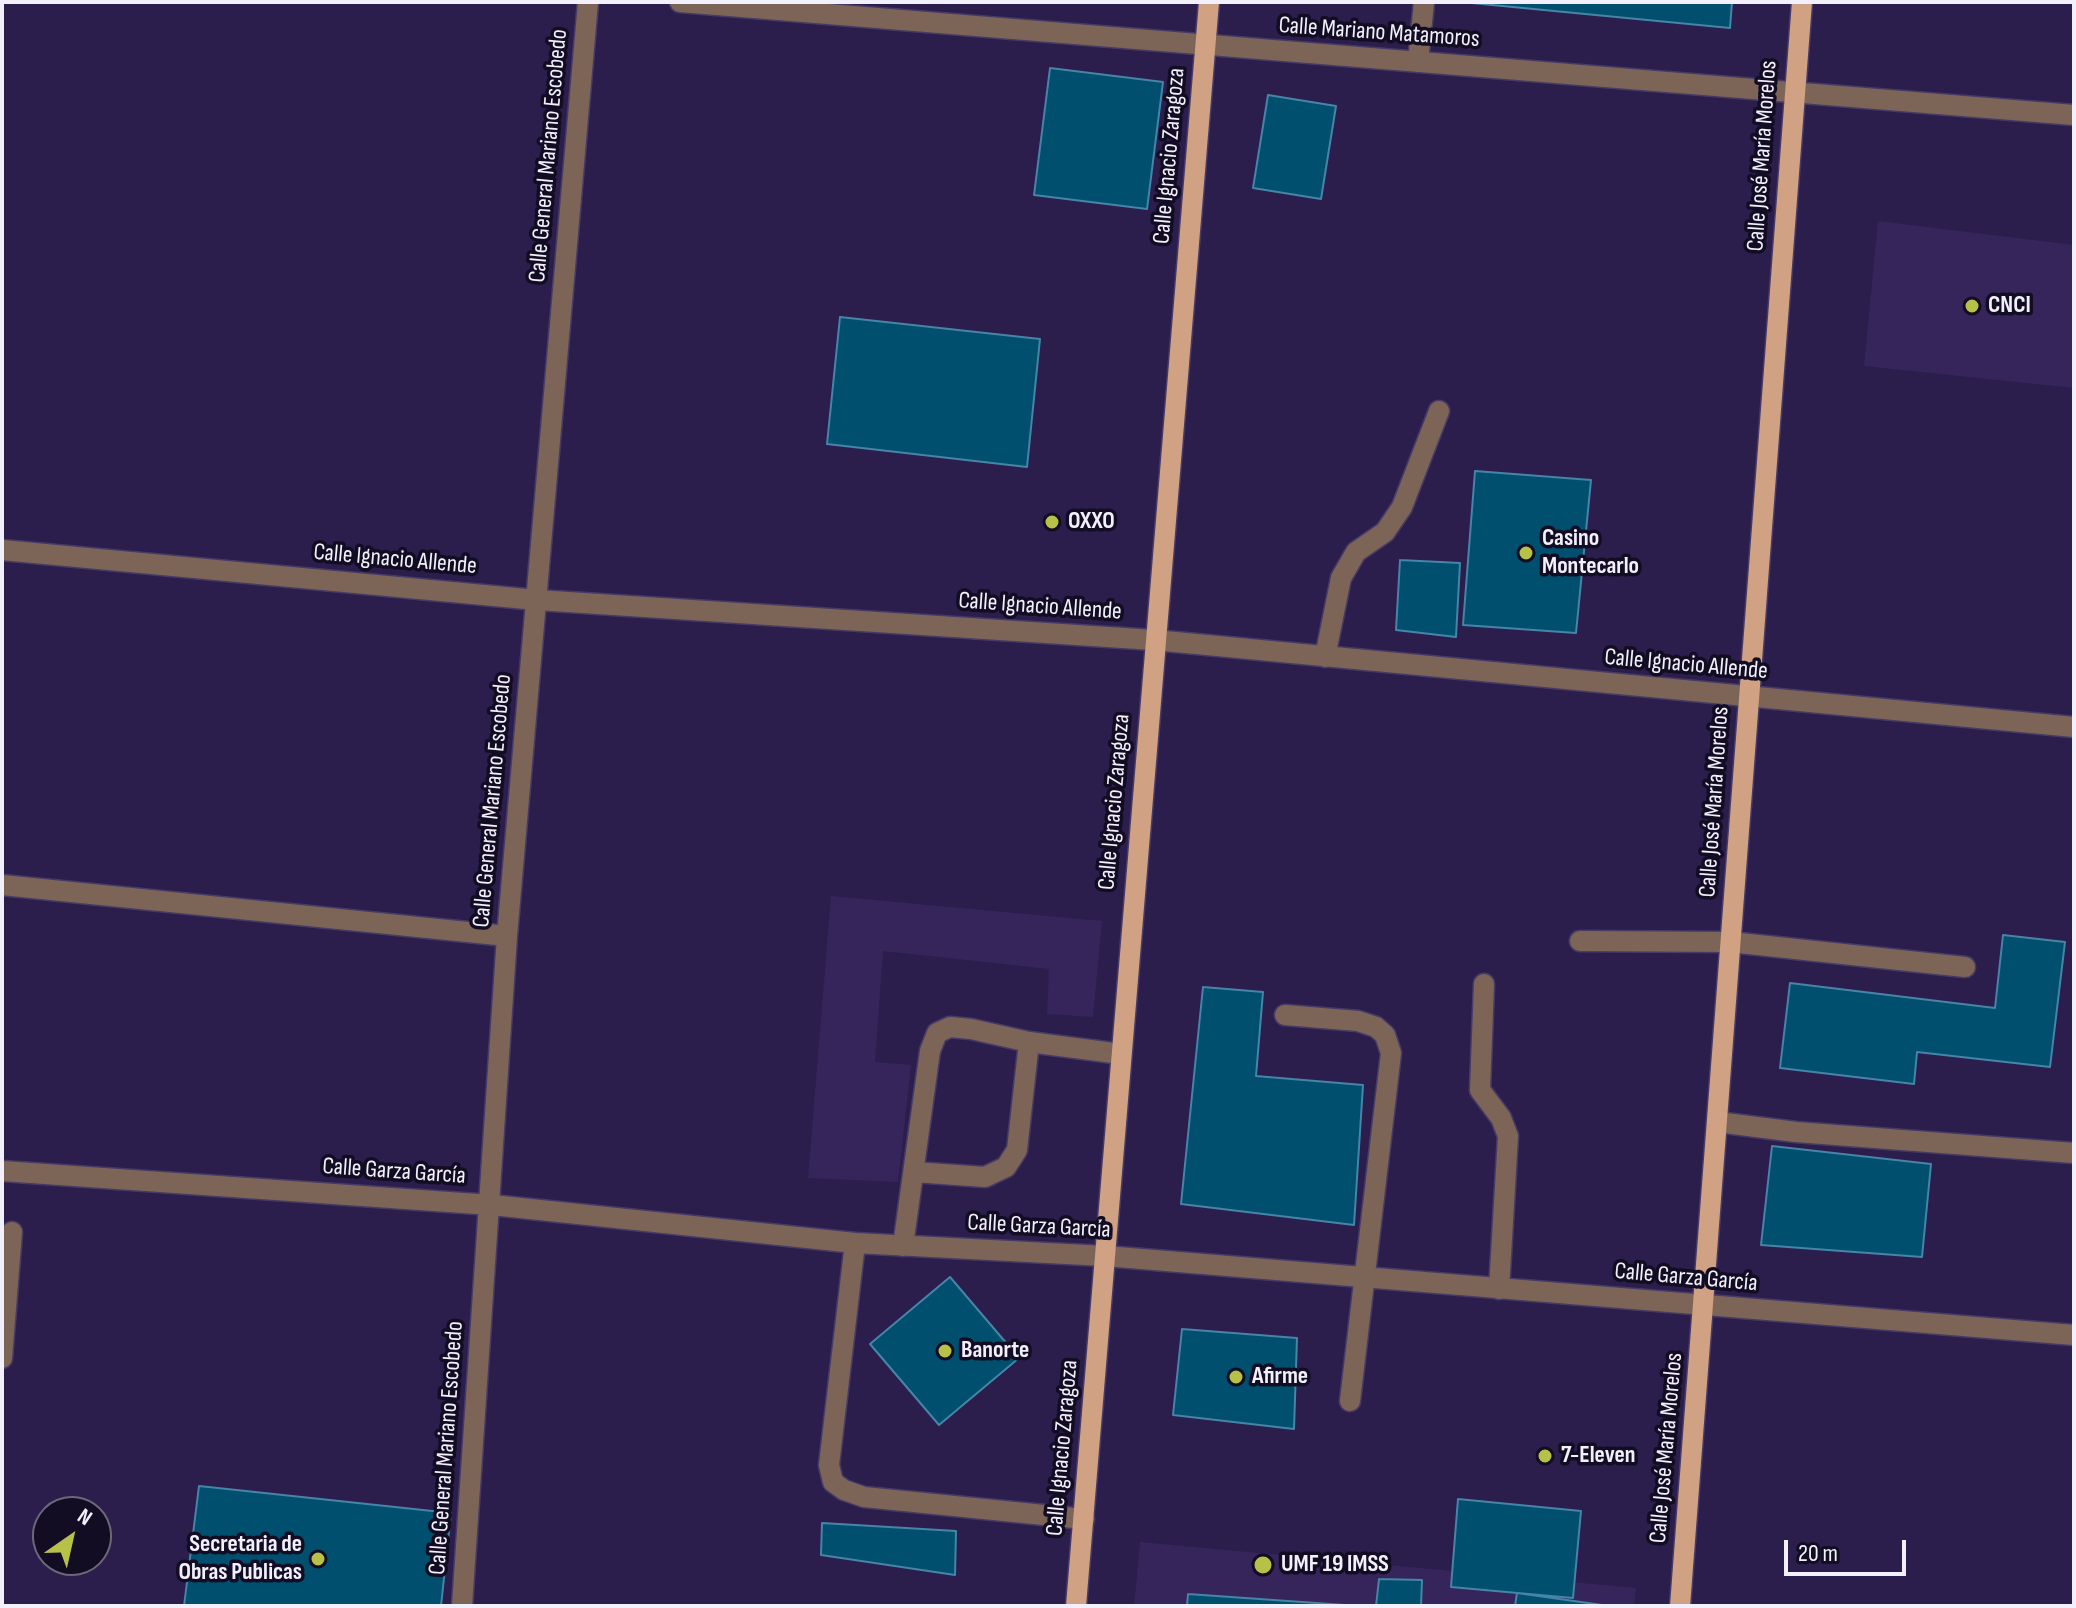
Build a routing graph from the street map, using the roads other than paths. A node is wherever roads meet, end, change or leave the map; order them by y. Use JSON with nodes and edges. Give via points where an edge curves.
{"nodes":[{"id":1,"x":588,"y":2,"type":"edge"},
{"id":2,"x":680,"y":2,"type":"edge"},
{"id":3,"x":1209,"y":2,"type":"edge"},
{"id":4,"x":1424,"y":2,"type":"edge"},
{"id":5,"x":1802,"y":2,"type":"edge"},
{"id":6,"x":1206,"y":46,"type":"junction"},
{"id":7,"x":1418,"y":62,"type":"junction"},
{"id":8,"x":1794,"y":90,"type":"junction"},
{"id":9,"x":2074,"y":115,"type":"edge"},
{"id":10,"x":1439,"y":411,"type":"dead end"},
{"id":11,"x":2,"y":550,"type":"edge"},
{"id":12,"x":537,"y":600,"type":"junction"},
{"id":13,"x":1154,"y":640,"type":"junction"},
{"id":14,"x":1325,"y":657,"type":"junction"},
{"id":15,"x":1749,"y":698,"type":"junction"},
{"id":16,"x":2074,"y":727,"type":"edge"},
{"id":17,"x":2,"y":885,"type":"edge"},
{"id":18,"x":507,"y":936,"type":"junction"},
{"id":19,"x":1580,"y":941,"type":"dead end"},
{"id":20,"x":1730,"y":942,"type":"junction"},
{"id":21,"x":1965,"y":967,"type":"dead end"},
{"id":22,"x":1484,"y":984,"type":"dead end"},
{"id":23,"x":1285,"y":1015,"type":"dead end"},
{"id":24,"x":1029,"y":1042,"type":"junction"},
{"id":25,"x":1121,"y":1054,"type":"junction"},
{"id":26,"x":1717,"y":1122,"type":"junction"},
{"id":27,"x":2074,"y":1153,"type":"edge"},
{"id":28,"x":2,"y":1171,"type":"edge"},
{"id":29,"x":914,"y":1172,"type":"junction"},
{"id":30,"x":492,"y":1205,"type":"junction"},
{"id":31,"x":12,"y":1232,"type":"dead end"},
{"id":32,"x":855,"y":1243,"type":"junction"},
{"id":33,"x":903,"y":1246,"type":"junction"},
{"id":34,"x":1105,"y":1256,"type":"junction"},
{"id":35,"x":1365,"y":1279,"type":"junction"},
{"id":36,"x":1499,"y":1289,"type":"junction"},
{"id":37,"x":1704,"y":1306,"type":"junction"},
{"id":38,"x":2074,"y":1335,"type":"edge"},
{"id":39,"x":2,"y":1358,"type":"edge"},
{"id":40,"x":1350,"y":1401,"type":"dead end"},
{"id":41,"x":1084,"y":1519,"type":"junction"},
{"id":42,"x":462,"y":1606,"type":"edge"},
{"id":43,"x":1076,"y":1606,"type":"edge"},
{"id":44,"x":1680,"y":1606,"type":"edge"}],
"edges":[{"from":1,"to":12,"type":"street","name":"Calle General Mariano Escobedo"},
{"from":2,"to":6,"type":"street","name":"Calle Mariano Matamoros"},
{"from":3,"to":6,"type":"main road","name":"Calle Ignacio Zaragoza"},
{"from":4,"to":7,"type":"street"},
{"from":5,"to":8,"type":"main road","name":"Calle José María Morelos"},
{"from":6,"to":7,"type":"street","name":"Calle Mariano Matamoros"},
{"from":6,"to":13,"type":"main road","name":"Calle Ignacio Zaragoza"},
{"from":7,"to":8,"type":"street","name":"Calle Mariano Matamoros"},
{"from":8,"to":9,"type":"street","name":"Calle Mariano Matamoros"},
{"from":8,"to":15,"type":"main road","name":"Calle José María Morelos"},
{"from":10,"to":14,"type":"street","via":[[1402,507],[1385,532],[1356,552],[1341,578]]},
{"from":11,"to":12,"type":"street","name":"Calle Ignacio Allende"},
{"from":12,"to":13,"type":"street","name":"Calle Ignacio Allende"},
{"from":12,"to":18,"type":"street","name":"Calle General Mariano Escobedo"},
{"from":13,"to":14,"type":"street","name":"Calle Ignacio Allende"},
{"from":13,"to":25,"type":"main road","name":"Calle Ignacio Zaragoza"},
{"from":14,"to":15,"type":"street","name":"Calle Ignacio Allende"},
{"from":15,"to":16,"type":"street","name":"Calle Ignacio Allende"},
{"from":15,"to":20,"type":"main road","name":"Calle José María Morelos"},
{"from":17,"to":18,"type":"street"},
{"from":18,"to":30,"type":"street","name":"Calle General Mariano Escobedo"},
{"from":19,"to":20,"type":"street"},
{"from":20,"to":21,"type":"street"},
{"from":20,"to":26,"type":"main road","name":"Calle José María Morelos"},
{"from":22,"to":36,"type":"street","via":[[1480,1090],[1508,1136]]},
{"from":23,"to":35,"type":"street","via":[[1376,1027],[1391,1053]]},
{"from":24,"to":25,"type":"street"},
{"from":24,"to":29,"type":"street","via":[[1017,1150],[1006,1167],[985,1177]]},
{"from":24,"to":29,"type":"street","via":[[971,1029],[950,1027],[937,1033]]},
{"from":25,"to":34,"type":"main road","name":"Calle Ignacio Zaragoza"},
{"from":26,"to":27,"type":"street"},
{"from":26,"to":37,"type":"main road","name":"Calle José María Morelos"},
{"from":28,"to":30,"type":"street","name":"Calle Garza García"},
{"from":29,"to":33,"type":"street"},
{"from":30,"to":32,"type":"street","name":"Calle Garza García"},
{"from":30,"to":42,"type":"street","name":"Calle General Mariano Escobedo"},
{"from":31,"to":39,"type":"street"},
{"from":32,"to":33,"type":"street","name":"Calle Garza García"},
{"from":32,"to":41,"type":"street","via":[[829,1465],[833,1482],[864,1497]]},
{"from":33,"to":34,"type":"street","name":"Calle Garza García"},
{"from":34,"to":35,"type":"street","name":"Calle Garza García"},
{"from":34,"to":41,"type":"main road","name":"Calle Ignacio Zaragoza"},
{"from":35,"to":36,"type":"street","name":"Calle Garza García"},
{"from":35,"to":40,"type":"street"},
{"from":36,"to":37,"type":"street","name":"Calle Garza García"},
{"from":37,"to":38,"type":"street","name":"Calle Garza García"},
{"from":37,"to":44,"type":"main road","name":"Calle José María Morelos"},
{"from":41,"to":43,"type":"main road","name":"Calle Ignacio Zaragoza"}]}
